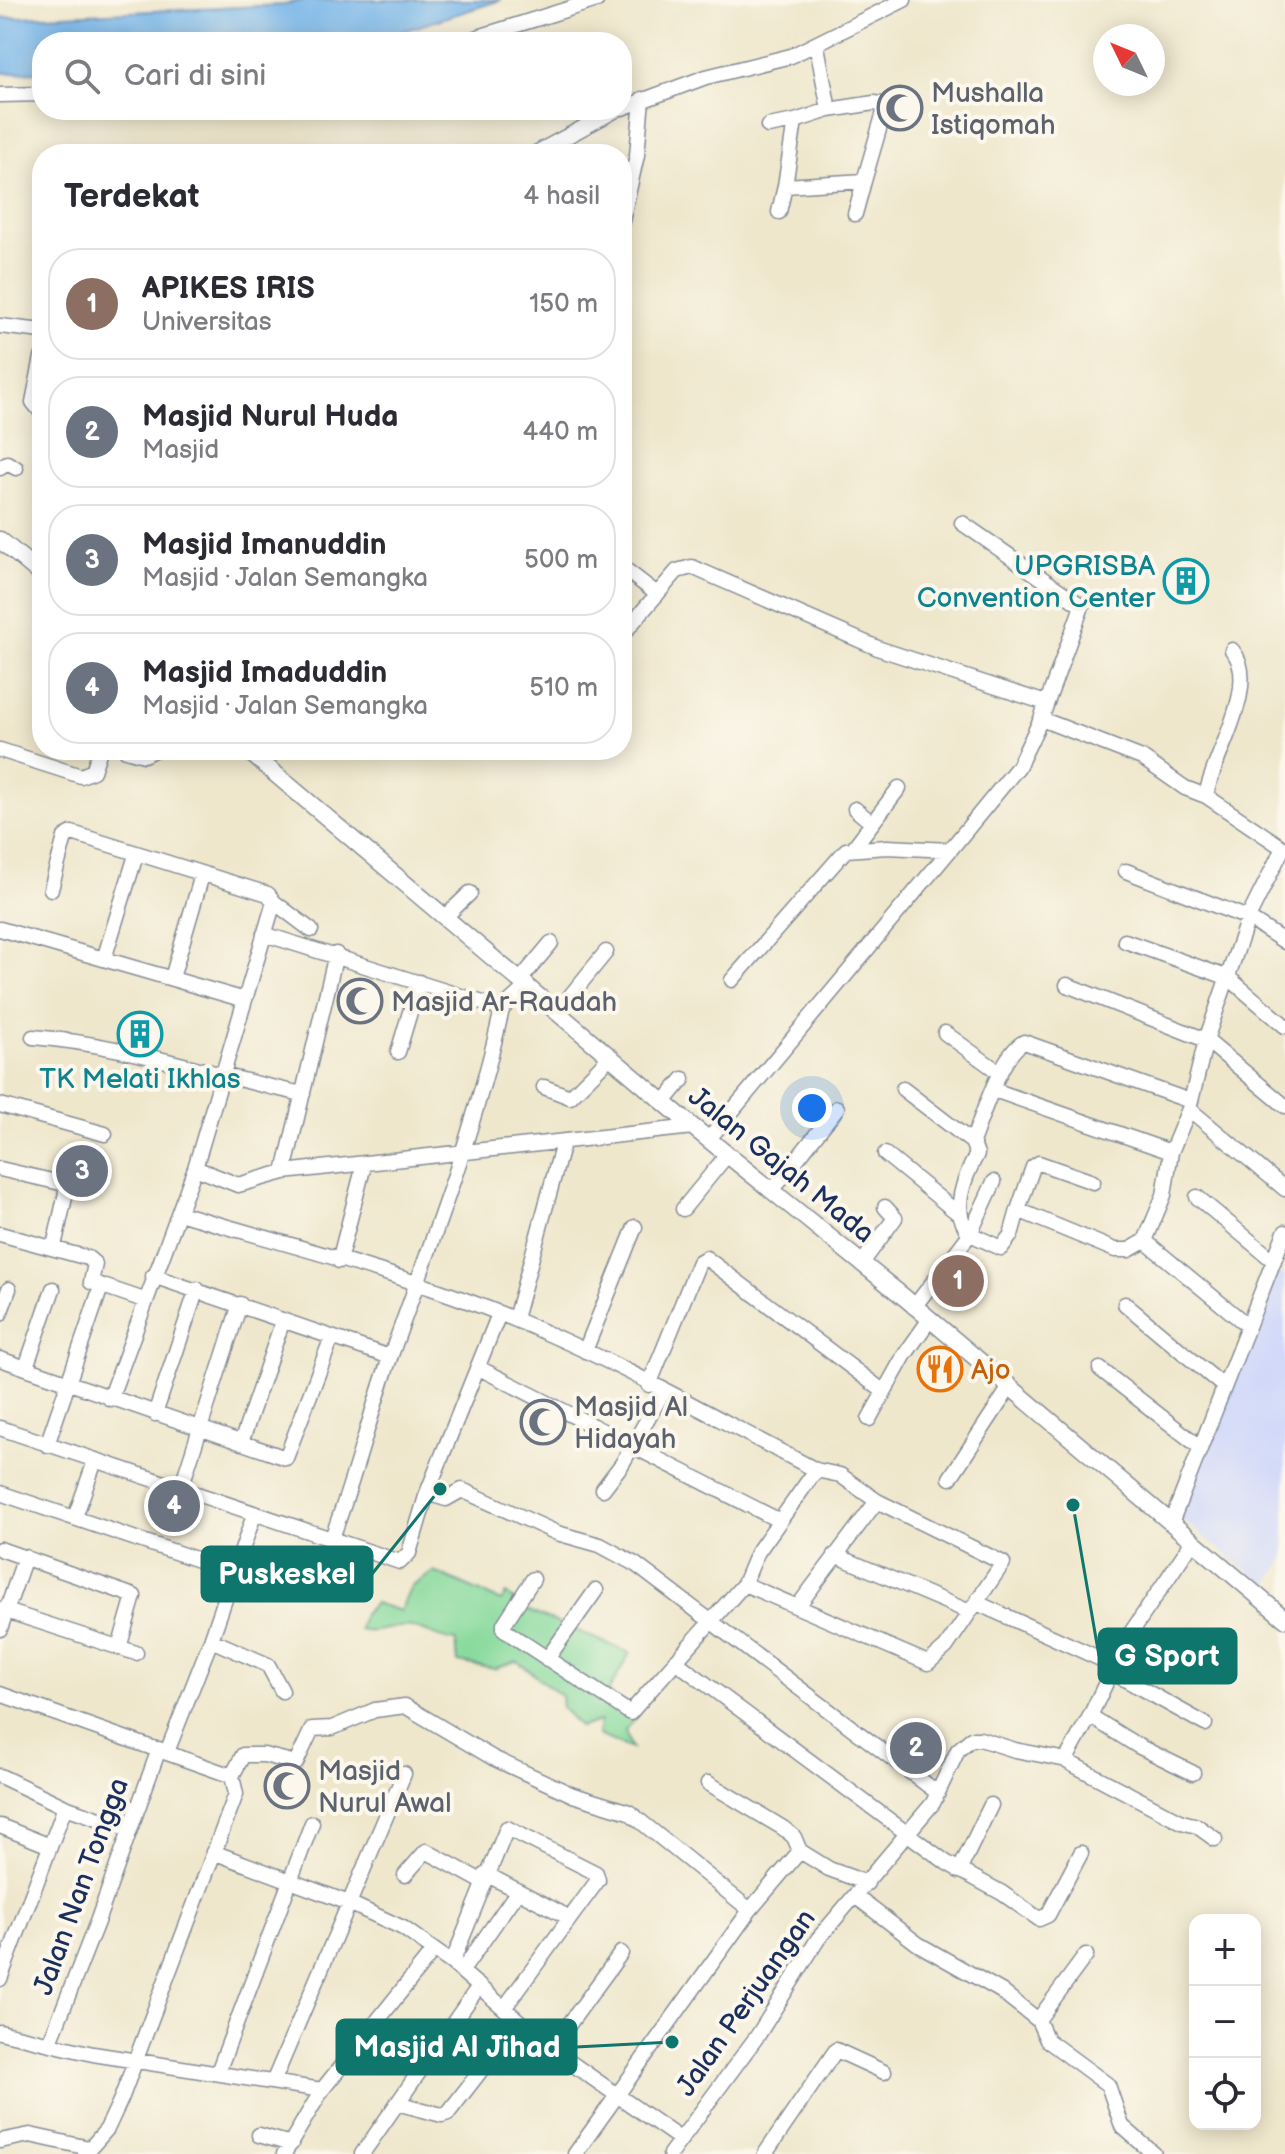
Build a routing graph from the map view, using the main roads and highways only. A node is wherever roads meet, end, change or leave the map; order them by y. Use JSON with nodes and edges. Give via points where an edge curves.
{"nodes":[{"id":1,"x":0,"y":540,"type":"edge"},
{"id":2,"x":32,"y":567,"type":"edge"},
{"id":3,"x":259,"y":760,"type":"edge"},
{"id":4,"x":1285,"y":1619,"type":"edge"}],
"edges":[{"from":1,"to":2,"type":"main road"},
{"from":3,"to":4,"type":"main road","name":"Jalan Gajah Mada"}]}
